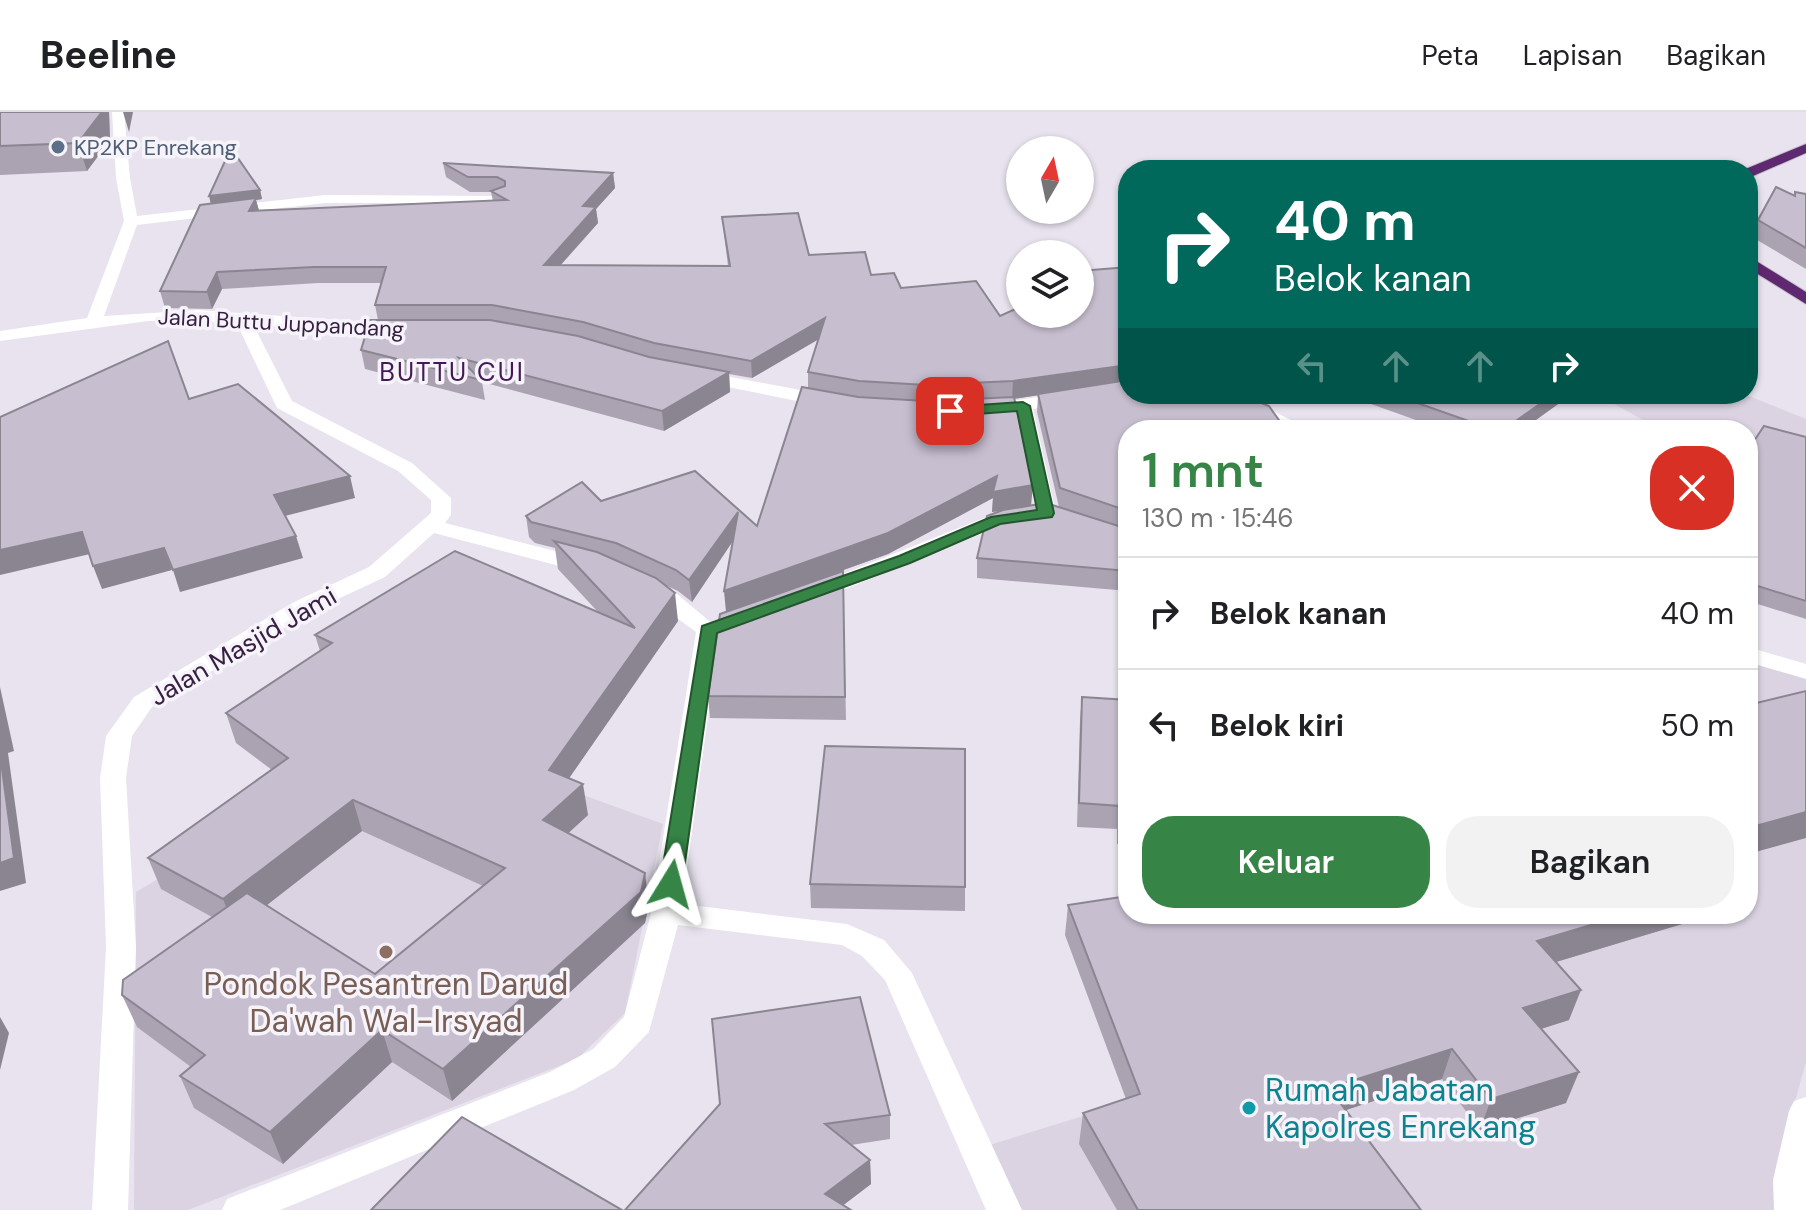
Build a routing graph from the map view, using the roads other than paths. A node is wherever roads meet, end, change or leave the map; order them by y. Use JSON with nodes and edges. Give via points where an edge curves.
{"nodes":[{"id":1,"x":118,"y":112,"type":"edge"},
{"id":2,"x":1806,"y":148,"type":"edge"},
{"id":3,"x":1758,"y":169,"type":"edge"},
{"id":4,"x":499,"y":199,"type":"edge"},
{"id":5,"x":131,"y":221,"type":"junction"},
{"id":6,"x":1758,"y":268,"type":"edge"},
{"id":7,"x":1806,"y":299,"type":"edge"},
{"id":8,"x":242,"y":318,"type":"junction"},
{"id":9,"x":93,"y":324,"type":"junction"},
{"id":10,"x":420,"y":328,"type":"edge"},
{"id":11,"x":0,"y":336,"type":"edge"},
{"id":12,"x":681,"y":372,"type":"edge"},
{"id":13,"x":1118,"y":392,"type":"edge"},
{"id":14,"x":1245,"y":404,"type":"edge"},
{"id":15,"x":846,"y":405,"type":"edge"},
{"id":16,"x":1023,"y":406,"type":"junction"},
{"id":17,"x":963,"y":411,"type":"edge"},
{"id":18,"x":1279,"y":420,"type":"edge"},
{"id":19,"x":429,"y":525,"type":"junction"},
{"id":20,"x":795,"y":600,"type":"edge"},
{"id":21,"x":1758,"y":657,"type":"edge"},
{"id":22,"x":1806,"y":672,"type":"edge"},
{"id":23,"x":666,"y":913,"type":"junction"},
{"id":24,"x":1806,"y":1111,"type":"edge"},
{"id":25,"x":110,"y":1210,"type":"edge"},
{"id":26,"x":240,"y":1210,"type":"edge"},
{"id":27,"x":1004,"y":1210,"type":"edge"},
{"id":28,"x":1792,"y":1210,"type":"edge"}],
"edges":[{"from":1,"to":5,"type":"street"},
{"from":2,"to":3,"type":"highway"},
{"from":4,"to":5,"type":"street","via":[[325,199]]},
{"from":5,"to":9,"type":"street"},
{"from":6,"to":7,"type":"highway"},
{"from":8,"to":9,"type":"street","name":"Jalan Buttu Juppandang","via":[[171,315]]},
{"from":8,"to":10,"type":"street","name":"Jalan Buttu Juppandang","via":[[352,329]]},
{"from":8,"to":19,"type":"street","via":[[284,404],[405,467],[441,498],[441,515]]},
{"from":9,"to":11,"type":"street","name":"Jalan Buttu Juppandang"},
{"from":12,"to":15,"type":"street"},
{"from":13,"to":16,"type":"street"},
{"from":14,"to":18,"type":"street"},
{"from":16,"to":17,"type":"street"},
{"from":16,"to":20,"type":"street","via":[[1053,516],[996,520]]},
{"from":19,"to":23,"type":"street","via":[[616,575],[716,627]]},
{"from":19,"to":25,"type":"street","name":"Jalan Masjid Jami","via":[[377,572],[302,607],[143,702],[119,736],[113,778],[121,947]]},
{"from":21,"to":22,"type":"street"},
{"from":23,"to":26,"type":"street","via":[[638,1023],[604,1058],[562,1081]]},
{"from":23,"to":27,"type":"street","via":[[847,935],[873,948],[897,973]]},
{"from":24,"to":28,"type":"street","via":[[1790,1180]]}]}
